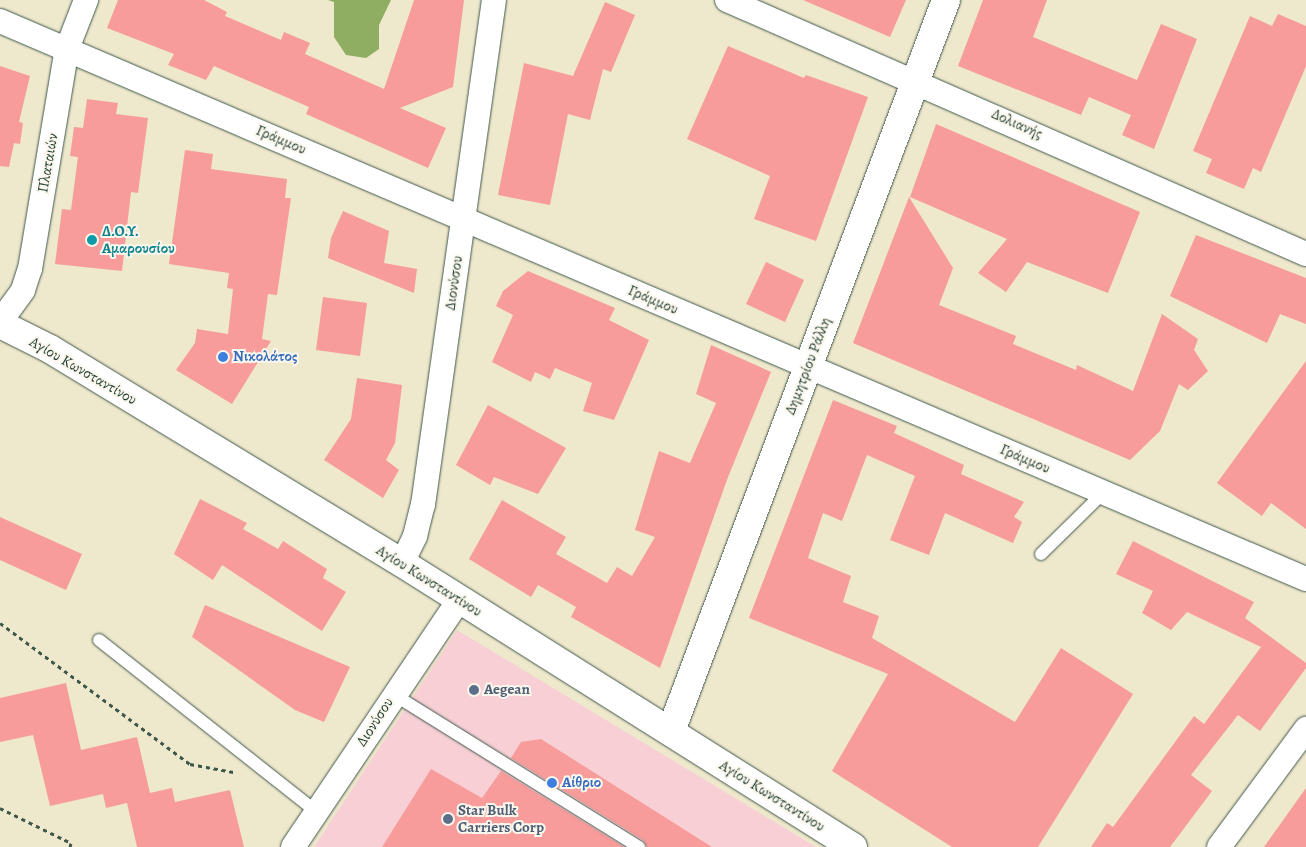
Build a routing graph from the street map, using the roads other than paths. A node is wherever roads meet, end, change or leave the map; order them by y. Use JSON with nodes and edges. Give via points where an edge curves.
{"nodes":[{"id":1,"x":86,"y":0,"type":"edge"},
{"id":2,"x":494,"y":0,"type":"edge"},
{"id":3,"x":727,"y":0,"type":"edge"},
{"id":4,"x":946,"y":0,"type":"edge"},
{"id":5,"x":0,"y":21,"type":"edge"},
{"id":6,"x":67,"y":49,"type":"junction"},
{"id":7,"x":916,"y":80,"type":"junction"},
{"id":8,"x":464,"y":219,"type":"junction"},
{"id":9,"x":1306,"y":254,"type":"edge"},
{"id":10,"x":0,"y":323,"type":"edge"},
{"id":11,"x":808,"y":366,"type":"junction"},
{"id":12,"x":1104,"y":492,"type":"junction"},
{"id":13,"x":1041,"y":554,"type":"dead end"},
{"id":14,"x":402,"y":563,"type":"junction"},
{"id":15,"x":1306,"y":579,"type":"edge"},
{"id":16,"x":459,"y":600,"type":"junction"},
{"id":17,"x":99,"y":640,"type":"dead end"},
{"id":18,"x":393,"y":694,"type":"junction"},
{"id":19,"x":1306,"y":729,"type":"edge"},
{"id":20,"x":671,"y":731,"type":"junction"},
{"id":21,"x":317,"y":812,"type":"junction"},
{"id":22,"x":293,"y":847,"type":"edge"},
{"id":23,"x":639,"y":847,"type":"edge"},
{"id":24,"x":853,"y":847,"type":"edge"},
{"id":25,"x":1219,"y":847,"type":"edge"}],
"edges":[{"from":1,"to":6,"type":"street","name":"Πλαταιών"},
{"from":2,"to":8,"type":"street","name":"Διονύσου"},
{"from":3,"to":7,"type":"street","name":"Δολιανής"},
{"from":4,"to":7,"type":"street","name":"Δημητρίου Ράλλη"},
{"from":5,"to":6,"type":"street","name":"Γράμμου"},
{"from":6,"to":8,"type":"street","name":"Γράμμου"},
{"from":6,"to":10,"type":"street","name":"Πλαταιών","via":[[30,269],[23,290]]},
{"from":7,"to":9,"type":"street","name":"Δολιανής"},
{"from":7,"to":11,"type":"street","name":"Δημητρίου Ράλλη"},
{"from":8,"to":11,"type":"street","name":"Γράμμου"},
{"from":8,"to":14,"type":"street","name":"Διονύσου","via":[[420,519]]},
{"from":10,"to":14,"type":"street","name":"Αγίου Κωνσταντίνου","via":[[50,349]]},
{"from":11,"to":12,"type":"street","name":"Γράμμου"},
{"from":11,"to":20,"type":"street","name":"Δημητρίου Ράλλη"},
{"from":12,"to":13,"type":"lane"},
{"from":12,"to":15,"type":"street","name":"Γράμμου"},
{"from":14,"to":16,"type":"street","name":"Αγίου Κωνσταντίνου"},
{"from":16,"to":18,"type":"street","name":"Διονύσου"},
{"from":16,"to":20,"type":"street","name":"Αγίου Κωνσταντίνου"},
{"from":17,"to":21,"type":"lane"},
{"from":18,"to":21,"type":"street","name":"Διονύσου"},
{"from":18,"to":23,"type":"lane"},
{"from":19,"to":25,"type":"street"},
{"from":20,"to":24,"type":"street","name":"Αγίου Κωνσταντίνου"},
{"from":21,"to":22,"type":"street","name":"Διονύσου"}]}
